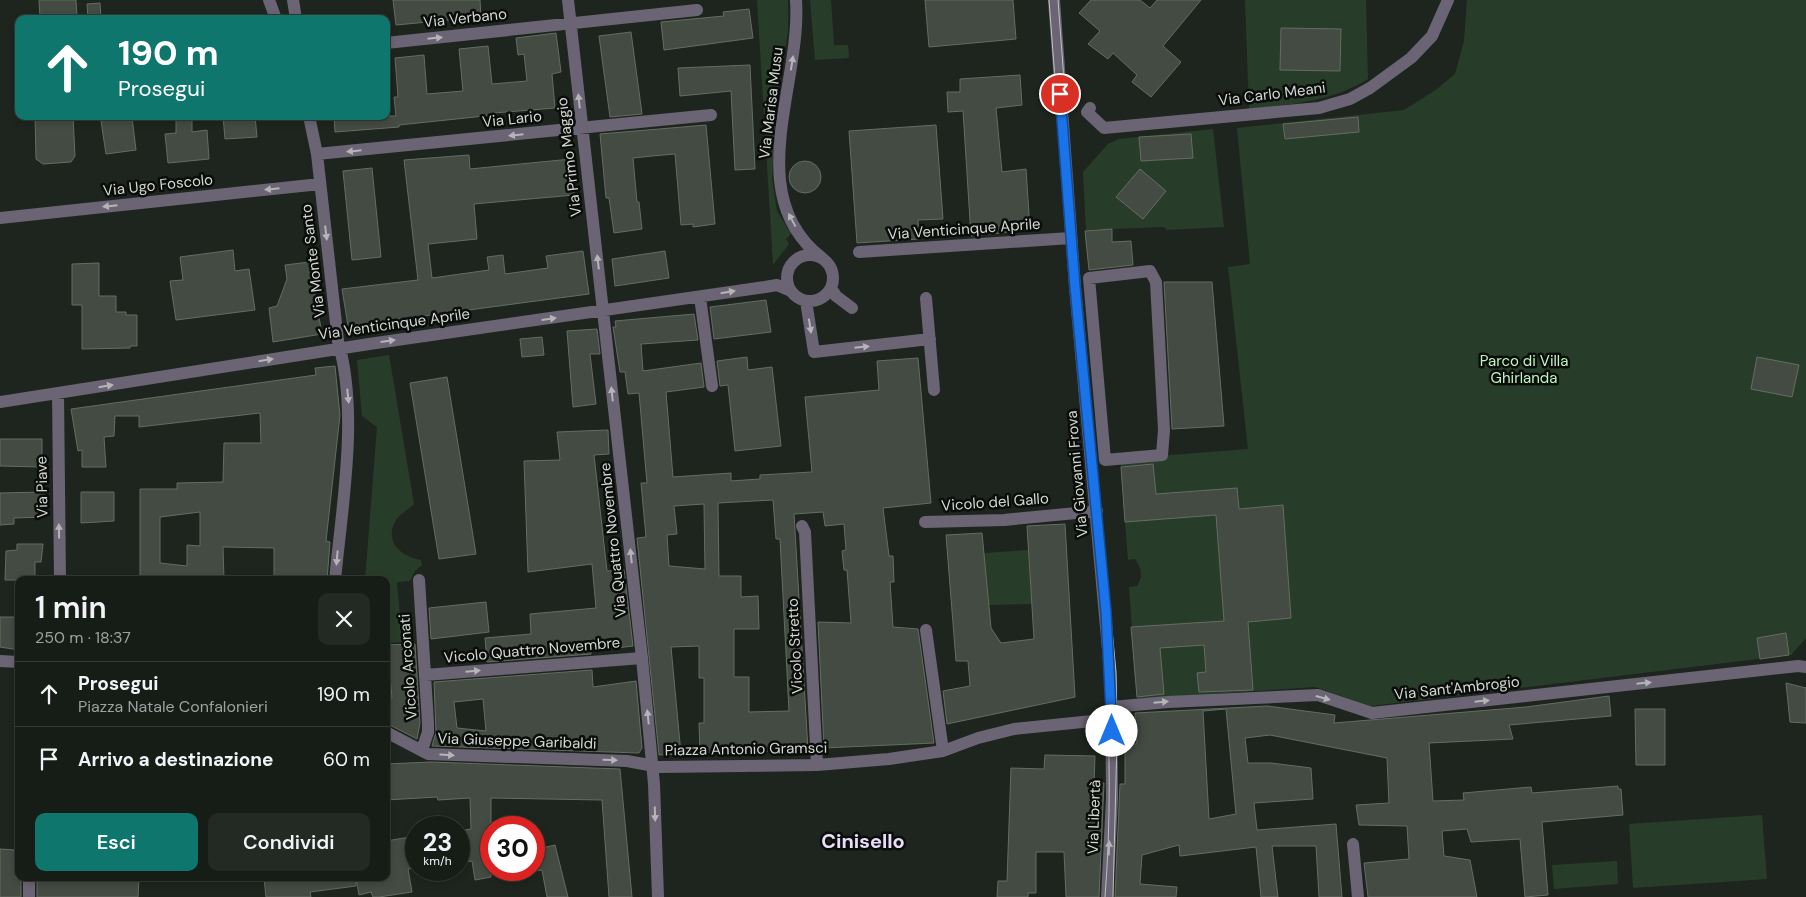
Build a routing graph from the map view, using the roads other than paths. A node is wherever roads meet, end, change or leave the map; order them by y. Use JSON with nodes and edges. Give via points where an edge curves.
{"nodes":[{"id":1,"x":270,"y":0,"type":"edge"},
{"id":2,"x":293,"y":0,"type":"edge"},
{"id":3,"x":568,"y":0,"type":"edge"},
{"id":4,"x":796,"y":0,"type":"edge"},
{"id":5,"x":1054,"y":0,"type":"edge"},
{"id":6,"x":1448,"y":0,"type":"edge"},
{"id":7,"x":697,"y":10,"type":"dead end"},
{"id":8,"x":275,"y":15,"type":"edge"},
{"id":9,"x":295,"y":15,"type":"edge"},
{"id":10,"x":570,"y":24,"type":"junction"},
{"id":11,"x":390,"y":43,"type":"edge"},
{"id":12,"x":1090,"y":108,"type":"dead end"},
{"id":13,"x":711,"y":115,"type":"dead end"},
{"id":14,"x":310,"y":120,"type":"edge"},
{"id":15,"x":582,"y":128,"type":"junction"},
{"id":16,"x":317,"y":154,"type":"junction"},
{"id":17,"x":320,"y":184,"type":"junction"},
{"id":18,"x":0,"y":218,"type":"edge"},
{"id":19,"x":1071,"y":238,"type":"junction"},
{"id":20,"x":859,"y":252,"type":"dead end"},
{"id":21,"x":822,"y":258,"type":"junction"},
{"id":22,"x":1150,"y":271,"type":"joint"},
{"id":23,"x":832,"y":288,"type":"junction"},
{"id":24,"x":791,"y":291,"type":"junction"},
{"id":25,"x":700,"y":296,"type":"junction"},
{"id":26,"x":926,"y":298,"type":"dead end"},
{"id":27,"x":806,"y":300,"type":"junction"},
{"id":28,"x":852,"y":308,"type":"dead end"},
{"id":29,"x":604,"y":311,"type":"junction"},
{"id":30,"x":930,"y":339,"type":"junction"},
{"id":31,"x":340,"y":348,"type":"junction"},
{"id":32,"x":712,"y":386,"type":"dead end"},
{"id":33,"x":934,"y":390,"type":"dead end"},
{"id":34,"x":58,"y":393,"type":"junction"},
{"id":35,"x":0,"y":402,"type":"edge"},
{"id":36,"x":1097,"y":512,"type":"junction"},
{"id":37,"x":925,"y":522,"type":"dead end"},
{"id":38,"x":802,"y":526,"type":"dead end"},
{"id":39,"x":60,"y":576,"type":"edge"},
{"id":40,"x":335,"y":576,"type":"edge"},
{"id":41,"x":419,"y":580,"type":"dead end"},
{"id":42,"x":926,"y":630,"type":"dead end"},
{"id":43,"x":642,"y":658,"type":"junction"},
{"id":44,"x":0,"y":661,"type":"edge"},
{"id":45,"x":15,"y":662,"type":"edge"},
{"id":46,"x":1806,"y":668,"type":"edge"},
{"id":47,"x":425,"y":676,"type":"junction"},
{"id":48,"x":1112,"y":713,"type":"junction"},
{"id":49,"x":390,"y":734,"type":"edge"},
{"id":50,"x":422,"y":750,"type":"junction"},
{"id":51,"x":942,"y":752,"type":"junction"},
{"id":52,"x":817,"y":765,"type":"junction"},
{"id":53,"x":651,"y":766,"type":"junction"},
{"id":54,"x":1353,"y":844,"type":"dead end"},
{"id":55,"x":29,"y":881,"type":"edge"},
{"id":56,"x":29,"y":897,"type":"edge"},
{"id":57,"x":658,"y":897,"type":"edge"},
{"id":58,"x":1107,"y":897,"type":"edge"},
{"id":59,"x":1358,"y":897,"type":"edge"}],
"edges":[{"from":1,"to":8,"type":"street"},
{"from":2,"to":9,"type":"street"},
{"from":3,"to":10,"type":"street","name":"Via Primo Maggio"},
{"from":21,"to":4,"type":"street","name":"Via Marisa Musu","one_way":true,"via":[[802,238],[793,222],[783,201],[778,176],[780,140],[795,44]]},
{"from":5,"to":19,"type":"street","name":"Via Giovanni Frova"},
{"from":6,"to":12,"type":"street","name":"Via Carlo Meani","via":[[1439,22],[1423,46],[1370,88],[1350,99],[1319,108],[1104,128],[1086,112]]},
{"from":7,"to":10,"type":"street","name":"Via Verbano"},
{"from":11,"to":10,"type":"street","name":"Via Verbano","one_way":true},
{"from":15,"to":10,"type":"street","name":"Via Primo Maggio","one_way":true},
{"from":13,"to":15,"type":"street","name":"Via Lario"},
{"from":14,"to":16,"type":"street","name":"Via Monte Santo"},
{"from":15,"to":16,"type":"street","name":"Via Lario","one_way":true},
{"from":29,"to":15,"type":"street","name":"Via Primo Maggio","one_way":true},
{"from":16,"to":17,"type":"street","name":"Via Monte Santo"},
{"from":17,"to":18,"type":"street","name":"Via Ugo Foscolo","one_way":true},
{"from":17,"to":31,"type":"street","name":"Via Monte Santo","one_way":true},
{"from":19,"to":20,"type":"street","name":"Via Venticinque Aprile"},
{"from":19,"to":36,"type":"street","name":"Via Giovanni Frova"},
{"from":21,"to":23,"type":"street","via":[[831,266]]},
{"from":21,"to":24,"type":"street","via":[[808,255],[794,262],[787,276]]},
{"from":22,"to":22,"type":"street","via":[[1089,278],[1105,460],[1162,456],[1164,430],[1156,282]]},
{"from":23,"to":27,"type":"street","via":[[820,299]]},
{"from":23,"to":28,"type":"street","via":[[836,296]]},
{"from":25,"to":24,"type":"street","name":"Via Venticinque Aprile","one_way":true,"via":[[777,285]]},
{"from":24,"to":27,"type":"street"},
{"from":25,"to":29,"type":"street","name":"Via Venticinque Aprile"},
{"from":25,"to":32,"type":"street"},
{"from":26,"to":30,"type":"street"},
{"from":27,"to":30,"type":"street","one_way":true,"via":[[814,352]]},
{"from":31,"to":29,"type":"street","name":"Via Venticinque Aprile","one_way":true},
{"from":43,"to":29,"type":"street","name":"Via Quattro Novembre","one_way":true},
{"from":30,"to":33,"type":"street"},
{"from":34,"to":31,"type":"street","name":"Via Venticinque Aprile","one_way":true},
{"from":31,"to":40,"type":"street","name":"Via Monte Santo","one_way":true,"via":[[349,412]]},
{"from":34,"to":35,"type":"street","name":"Via Venticinque Aprile"},
{"from":39,"to":34,"type":"street","name":"Via Piave","one_way":true},
{"from":36,"to":37,"type":"street","name":"Vicolo del Gallo","via":[[1004,520]]},
{"from":36,"to":48,"type":"street","name":"Via Giovanni Frova"},
{"from":38,"to":52,"type":"street","name":"Vicolo Stretto","via":[[805,532]]},
{"from":41,"to":47,"type":"street","name":"Vicolo Arconati"},
{"from":42,"to":51,"type":"street"},
{"from":47,"to":43,"type":"street","name":"Vicolo Quattro Novembre","one_way":true},
{"from":53,"to":43,"type":"street","name":"Via Quattro Novembre","one_way":true},
{"from":44,"to":45,"type":"street"},
{"from":48,"to":46,"type":"street","name":"Via Sant'Ambrogio","one_way":true,"via":[[1168,702],[1318,695],[1372,713],[1798,666]]},
{"from":47,"to":50,"type":"street","name":"Vicolo Arconati","via":[[428,732]]},
{"from":48,"to":51,"type":"street","name":"Via Sant'Ambrogio","via":[[1014,729]]},
{"from":58,"to":48,"type":"street","name":"Via Libertà","one_way":true},
{"from":49,"to":50,"type":"street","name":"Via Giuseppe Garibaldi"},
{"from":50,"to":53,"type":"street","name":"Via Giuseppe Garibaldi","one_way":true,"via":[[428,754],[627,761]]},
{"from":51,"to":52,"type":"street","name":"Piazza Antonio Gramsci"},
{"from":52,"to":53,"type":"street","name":"Piazza Antonio Gramsci"},
{"from":53,"to":57,"type":"street","name":"Piazza Antonio Gramsci","one_way":true},
{"from":54,"to":59,"type":"street"},
{"from":55,"to":56,"type":"street"}]}
